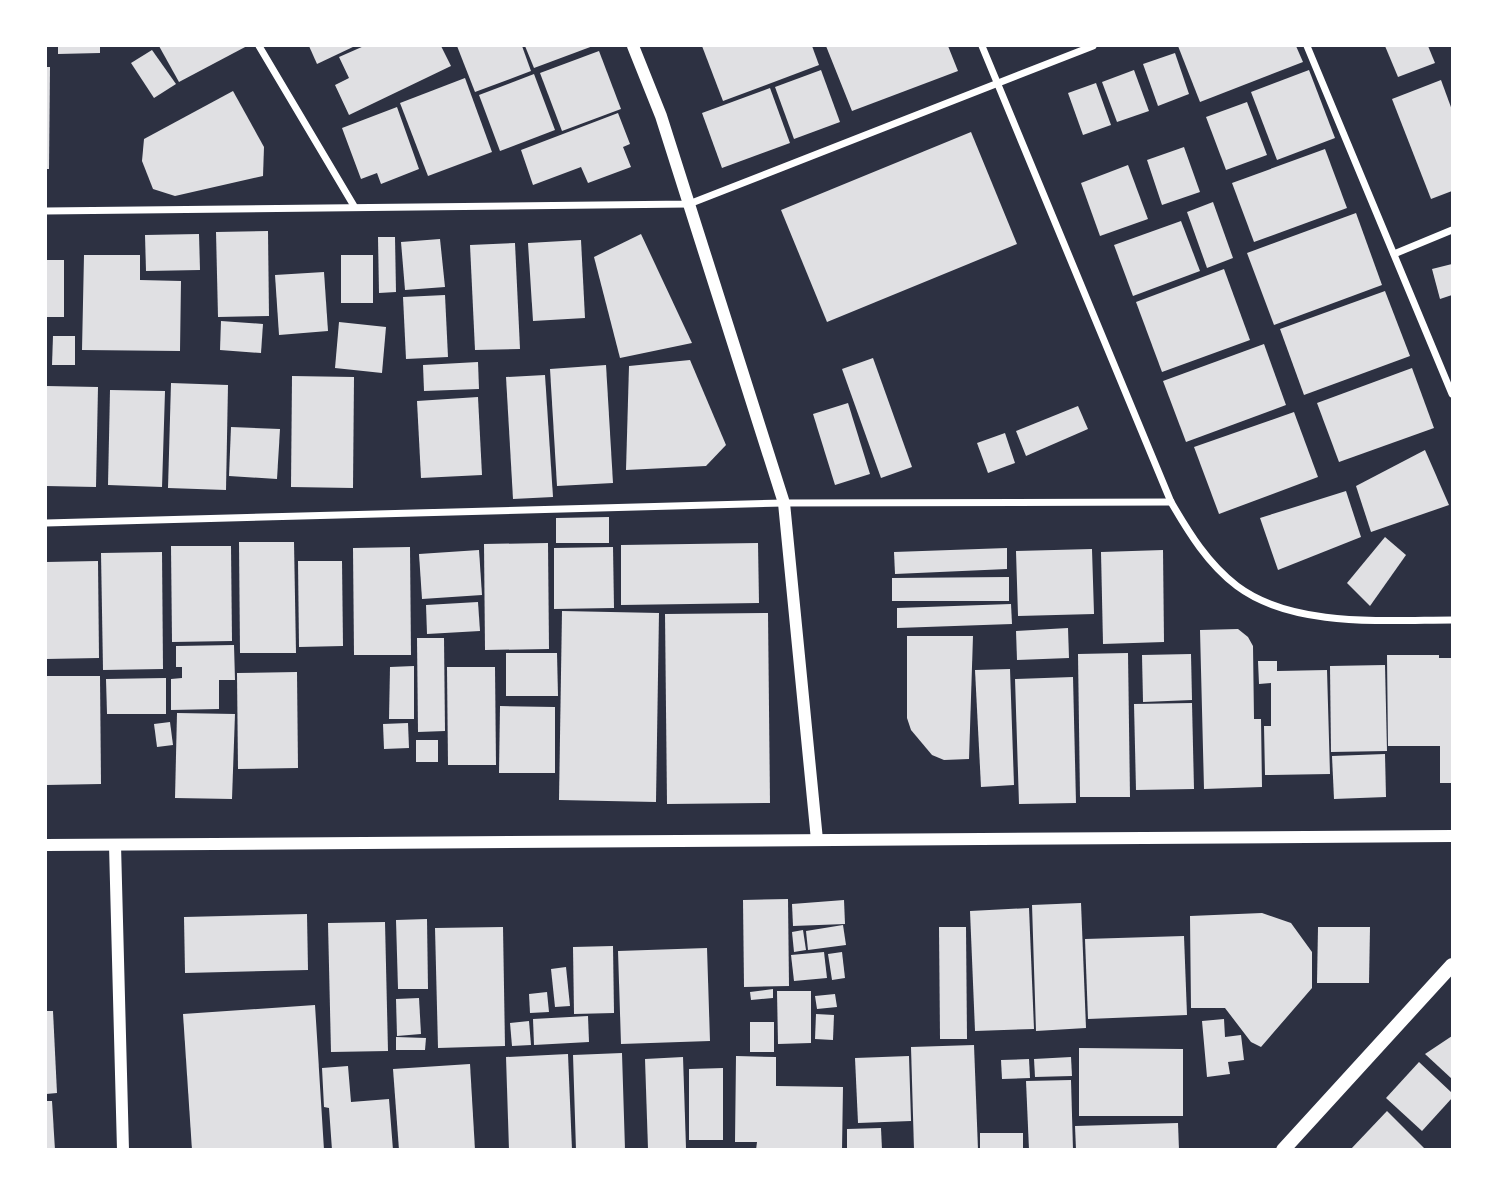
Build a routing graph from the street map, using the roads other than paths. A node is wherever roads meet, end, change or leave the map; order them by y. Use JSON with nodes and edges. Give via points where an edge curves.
{"nodes":[{"id":1,"x":259,"y":46,"type":"edge"},
{"id":2,"x":633,"y":46,"type":"edge"},
{"id":3,"x":982,"y":46,"type":"edge"},
{"id":4,"x":1093,"y":46,"type":"edge"},
{"id":5,"x":1307,"y":46,"type":"edge"},
{"id":6,"x":997,"y":84,"type":"junction"},
{"id":7,"x":689,"y":204,"type":"junction"},
{"id":8,"x":354,"y":206,"type":"junction"},
{"id":9,"x":46,"y":211,"type":"edge"},
{"id":10,"x":1452,"y":230,"type":"edge"},
{"id":11,"x":1394,"y":254,"type":"junction"},
{"id":12,"x":1452,"y":394,"type":"edge"},
{"id":13,"x":1171,"y":502,"type":"junction"},
{"id":14,"x":785,"y":503,"type":"junction"},
{"id":15,"x":46,"y":523,"type":"edge"},
{"id":16,"x":1452,"y":620,"type":"edge"},
{"id":17,"x":1452,"y":836,"type":"edge"},
{"id":18,"x":817,"y":840,"type":"junction"},
{"id":19,"x":46,"y":845,"type":"edge"},
{"id":20,"x":115,"y":845,"type":"junction"},
{"id":21,"x":1452,"y":965,"type":"edge"},
{"id":22,"x":122,"y":1150,"type":"edge"},
{"id":23,"x":1283,"y":1150,"type":"edge"}],
"edges":[{"from":1,"to":8,"type":"street"},
{"from":2,"to":7,"type":"street"},
{"from":3,"to":6,"type":"street"},
{"from":4,"to":6,"type":"street"},
{"from":5,"to":11,"type":"street"},
{"from":6,"to":7,"type":"street"},
{"from":6,"to":13,"type":"street"},
{"from":7,"to":8,"type":"street"},
{"from":7,"to":14,"type":"street"},
{"from":8,"to":9,"type":"street"},
{"from":10,"to":11,"type":"street"},
{"from":11,"to":12,"type":"street"},
{"from":13,"to":14,"type":"street"},
{"from":13,"to":16,"type":"street","via":[[1196,544],[1237,586],[1268,604],[1361,620]]},
{"from":14,"to":15,"type":"street"},
{"from":14,"to":18,"type":"street"},
{"from":17,"to":18,"type":"street"},
{"from":18,"to":20,"type":"street"},
{"from":19,"to":20,"type":"street"},
{"from":20,"to":22,"type":"street"},
{"from":21,"to":23,"type":"main road"}]}
